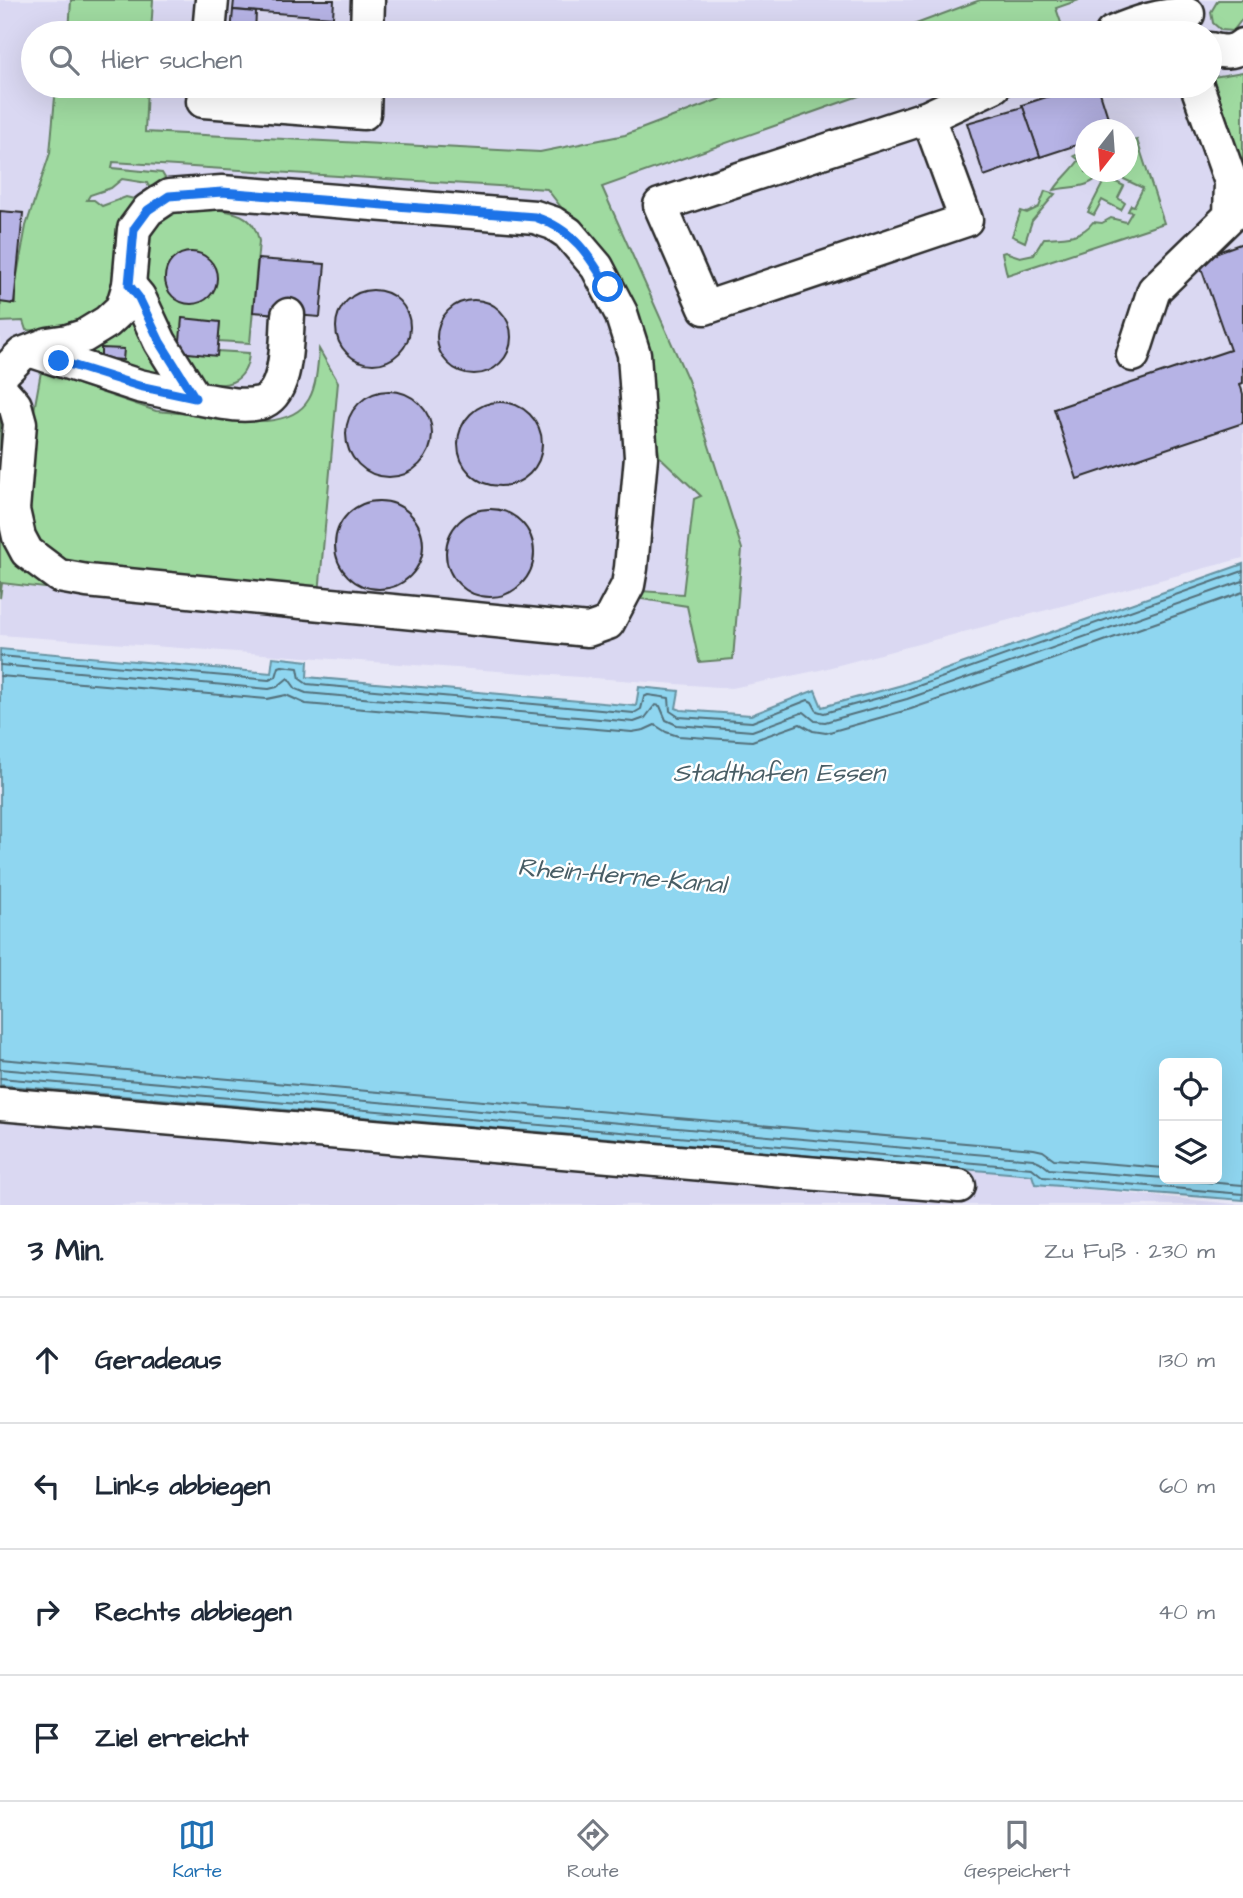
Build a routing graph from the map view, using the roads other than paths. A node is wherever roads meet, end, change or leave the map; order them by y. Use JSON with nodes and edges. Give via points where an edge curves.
{"nodes":[{"id":1,"x":212,"y":0,"type":"edge"},
{"id":2,"x":368,"y":0,"type":"edge"},
{"id":3,"x":1192,"y":16,"type":"edge"},
{"id":4,"x":210,"y":21,"type":"edge"},
{"id":5,"x":367,"y":21,"type":"edge"},
{"id":6,"x":1142,"y":21,"type":"edge"},
{"id":7,"x":1243,"y":44,"type":"edge"},
{"id":8,"x":1222,"y":52,"type":"edge"},
{"id":9,"x":203,"y":98,"type":"edge"},
{"id":10,"x":365,"y":98,"type":"edge"},
{"id":11,"x":969,"y":98,"type":"edge"},
{"id":12,"x":1201,"y":98,"type":"edge"},
{"id":13,"x":928,"y":117,"type":"junction"},
{"id":14,"x":129,"y":285,"type":"junction"},
{"id":15,"x":288,"y":315,"type":"dead end"},
{"id":16,"x":32,"y":351,"type":"junction"},
{"id":17,"x":1133,"y":355,"type":"dead end"},
{"id":18,"x":0,"y":376,"type":"edge"},
{"id":19,"x":0,"y":388,"type":"edge"},
{"id":20,"x":195,"y":398,"type":"junction"},
{"id":21,"x":0,"y":1104,"type":"edge"},
{"id":22,"x":959,"y":1186,"type":"dead end"}],
"edges":[{"from":1,"to":4,"type":"street"},
{"from":2,"to":5,"type":"street"},
{"from":3,"to":6,"type":"street","via":[[1166,15]]},
{"from":7,"to":8,"type":"street","via":[[1237,50]]},
{"from":9,"to":10,"type":"street","via":[[365,113]]},
{"from":11,"to":13,"type":"street"},
{"from":12,"to":17,"type":"street","via":[[1231,182],[1230,216],[1154,290]]},
{"from":13,"to":13,"type":"street","via":[[660,205],[705,308],[965,220]]},
{"from":14,"to":16,"type":"street","via":[[122,308],[96,330]]},
{"from":14,"to":19,"type":"street","via":[[134,229],[148,210],[169,196],[222,192],[535,217],[568,233],[608,287],[634,354],[641,457],[631,568],[626,591],[608,623],[575,630],[59,576],[27,552],[19,537],[13,510],[20,423],[15,405]]},
{"from":14,"to":20,"type":"street"},
{"from":15,"to":20,"type":"street","via":[[282,380],[274,396],[261,403],[237,404]]},
{"from":16,"to":18,"type":"street","via":[[22,354]]},
{"from":16,"to":20,"type":"street","via":[[139,386]]},
{"from":21,"to":22,"type":"street"}]}
